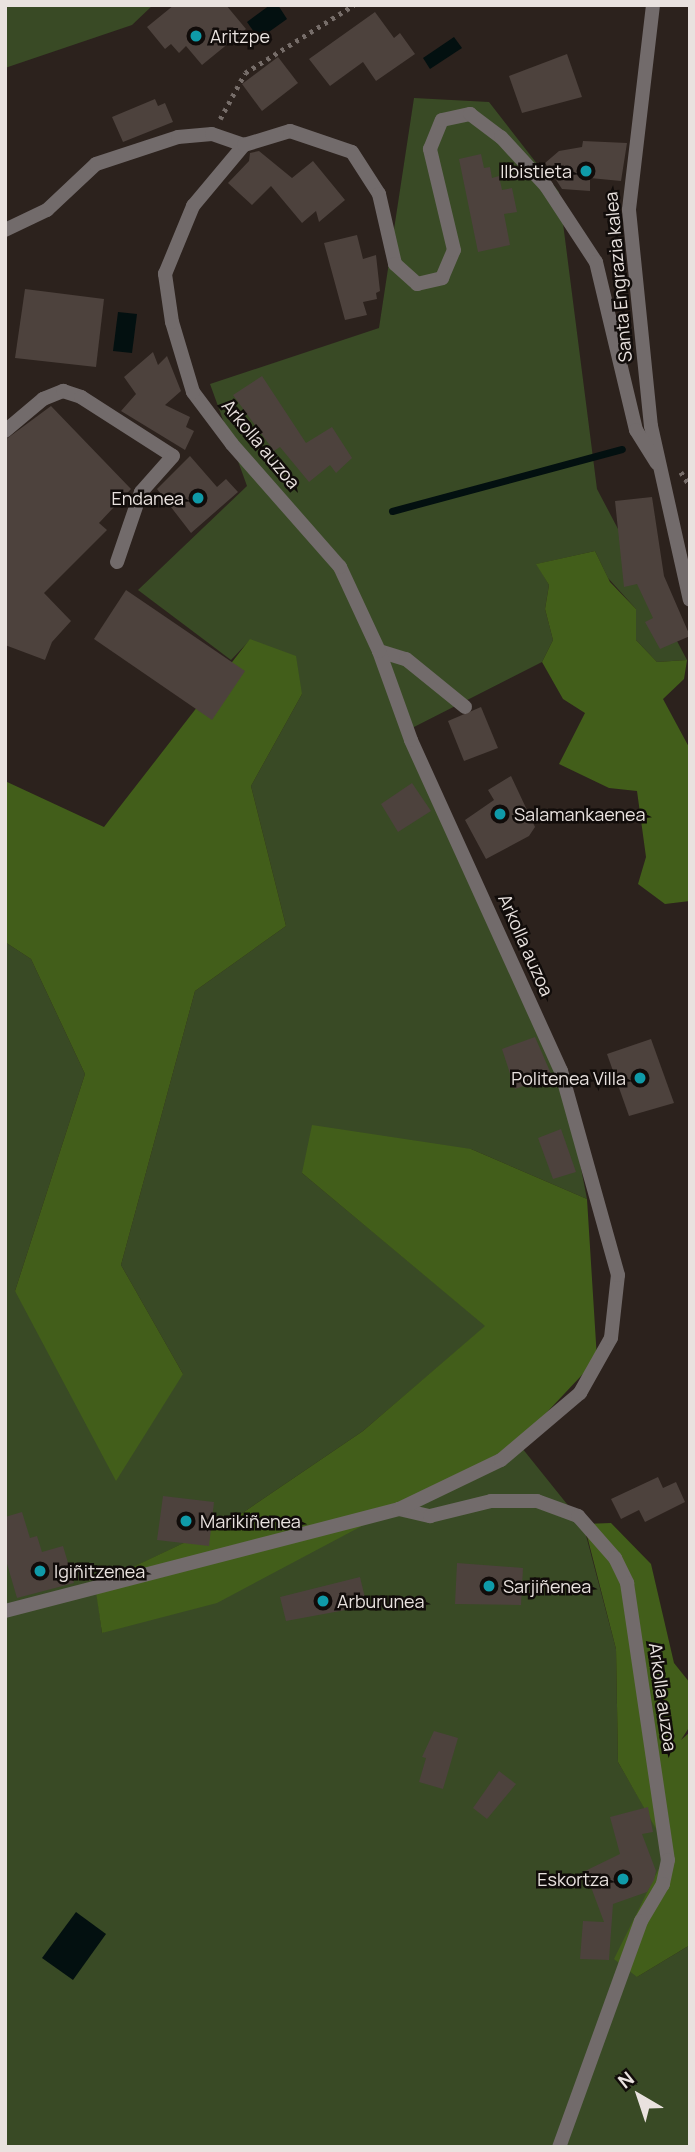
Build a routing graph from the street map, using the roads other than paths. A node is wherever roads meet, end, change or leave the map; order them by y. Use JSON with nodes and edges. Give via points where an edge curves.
{"nodes":[{"id":1,"x":653,"y":5,"type":"edge"},
{"id":2,"x":244,"y":145,"type":"junction"},
{"id":3,"x":5,"y":230,"type":"edge"},
{"id":4,"x":5,"y":431,"type":"edge"},
{"id":5,"x":657,"y":463,"type":"junction"},
{"id":6,"x":117,"y":562,"type":"dead end"},
{"id":7,"x":690,"y":600,"type":"edge"},
{"id":8,"x":379,"y":650,"type":"junction"},
{"id":9,"x":465,"y":707,"type":"dead end"},
{"id":10,"x":400,"y":1509,"type":"junction"},
{"id":11,"x":5,"y":1611,"type":"edge"},
{"id":12,"x":559,"y":2147,"type":"edge"}],
"edges":[{"from":1,"to":5,"type":"street","name":"Santa Engrazia kalea","via":[[629,210]]},
{"from":2,"to":3,"type":"street","via":[[212,134],[178,137],[96,164],[47,210]]},
{"from":2,"to":5,"type":"street","via":[[290,131],[352,152],[379,194],[396,264],[418,284],[442,278],[454,250],[430,149],[442,120],[470,114],[501,137],[546,186],[596,262],[636,430]]},
{"from":2,"to":8,"type":"street","name":"Arkolla auzoa","via":[[193,206],[165,274],[172,322],[193,392],[232,444],[340,567]]},
{"from":4,"to":6,"type":"street","via":[[43,399],[63,391],[81,397],[173,456],[141,492]]},
{"from":5,"to":7,"type":"street"},
{"from":8,"to":9,"type":"street","via":[[406,659]]},
{"from":8,"to":10,"type":"street","name":"Arkolla auzoa","via":[[411,740],[561,1070],[618,1275],[611,1338],[580,1393],[501,1460]]},
{"from":10,"to":11,"type":"street","name":"Arkolla auzoa"},
{"from":10,"to":12,"type":"street","name":"Arkolla auzoa","via":[[430,1516],[491,1501],[537,1501],[578,1516],[615,1558],[627,1583],[668,1860],[663,1884],[641,1921]]}]}
